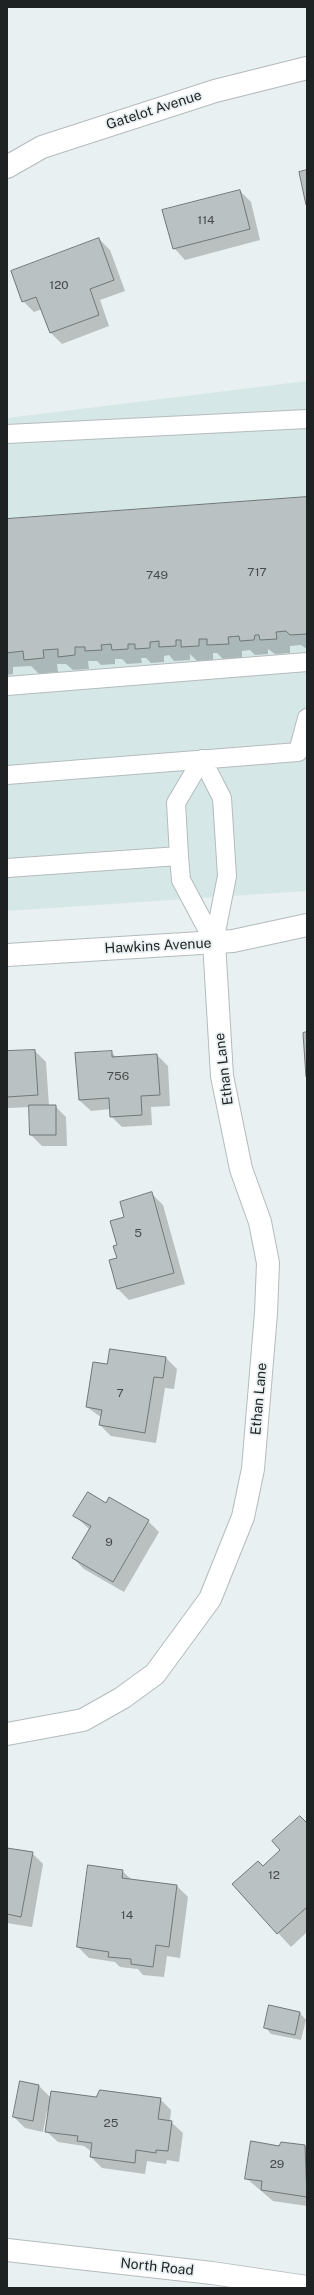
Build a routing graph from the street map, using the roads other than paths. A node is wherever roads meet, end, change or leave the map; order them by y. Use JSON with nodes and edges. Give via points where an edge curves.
{"nodes":[{"id":1,"x":307,"y":68,"type":"edge"},
{"id":2,"x":7,"y":167,"type":"edge"},
{"id":3,"x":307,"y":419,"type":"edge"},
{"id":4,"x":7,"y":434,"type":"edge"},
{"id":5,"x":307,"y":662,"type":"edge"},
{"id":6,"x":7,"y":686,"type":"edge"},
{"id":7,"x":307,"y":718,"type":"edge"},
{"id":8,"x":202,"y":759,"type":"junction"},
{"id":9,"x":7,"y":775,"type":"edge"},
{"id":10,"x":180,"y":856,"type":"junction"},
{"id":11,"x":7,"y":868,"type":"edge"},
{"id":12,"x":307,"y":925,"type":"edge"},
{"id":13,"x":214,"y":942,"type":"junction"},
{"id":14,"x":7,"y":955,"type":"edge"},
{"id":15,"x":7,"y":1734,"type":"edge"},
{"id":16,"x":7,"y":2250,"type":"edge"},
{"id":17,"x":212,"y":2280,"type":"edge"},
{"id":18,"x":307,"y":2287,"type":"edge"}],
"edges":[{"from":1,"to":2,"type":"street","name":"Gatelot Avenue","via":[[215,91],[42,146]]},
{"from":3,"to":4,"type":"lane"},
{"from":5,"to":6,"type":"lane"},
{"from":7,"to":8,"type":"lane","via":[[298,752]]},
{"from":8,"to":9,"type":"lane"},
{"from":8,"to":10,"type":"lane","via":[[176,803]]},
{"from":8,"to":13,"type":"lane","via":[[222,798],[227,876]]},
{"from":10,"to":11,"type":"lane"},
{"from":10,"to":13,"type":"lane","via":[[181,880]]},
{"from":12,"to":13,"type":"street","name":"Hawkins Avenue","via":[[233,941]]},
{"from":13,"to":14,"type":"street","name":"Hawkins Avenue"},
{"from":13,"to":15,"type":"street","name":"Ethan Lane","via":[[222,1076],[241,1169],[260,1222],[268,1263],[252,1469],[243,1517],[210,1599],[155,1674],[122,1698],[82,1720]]},
{"from":16,"to":17,"type":"street","name":"North Road"},
{"from":17,"to":18,"type":"street","name":"North Road"}]}
